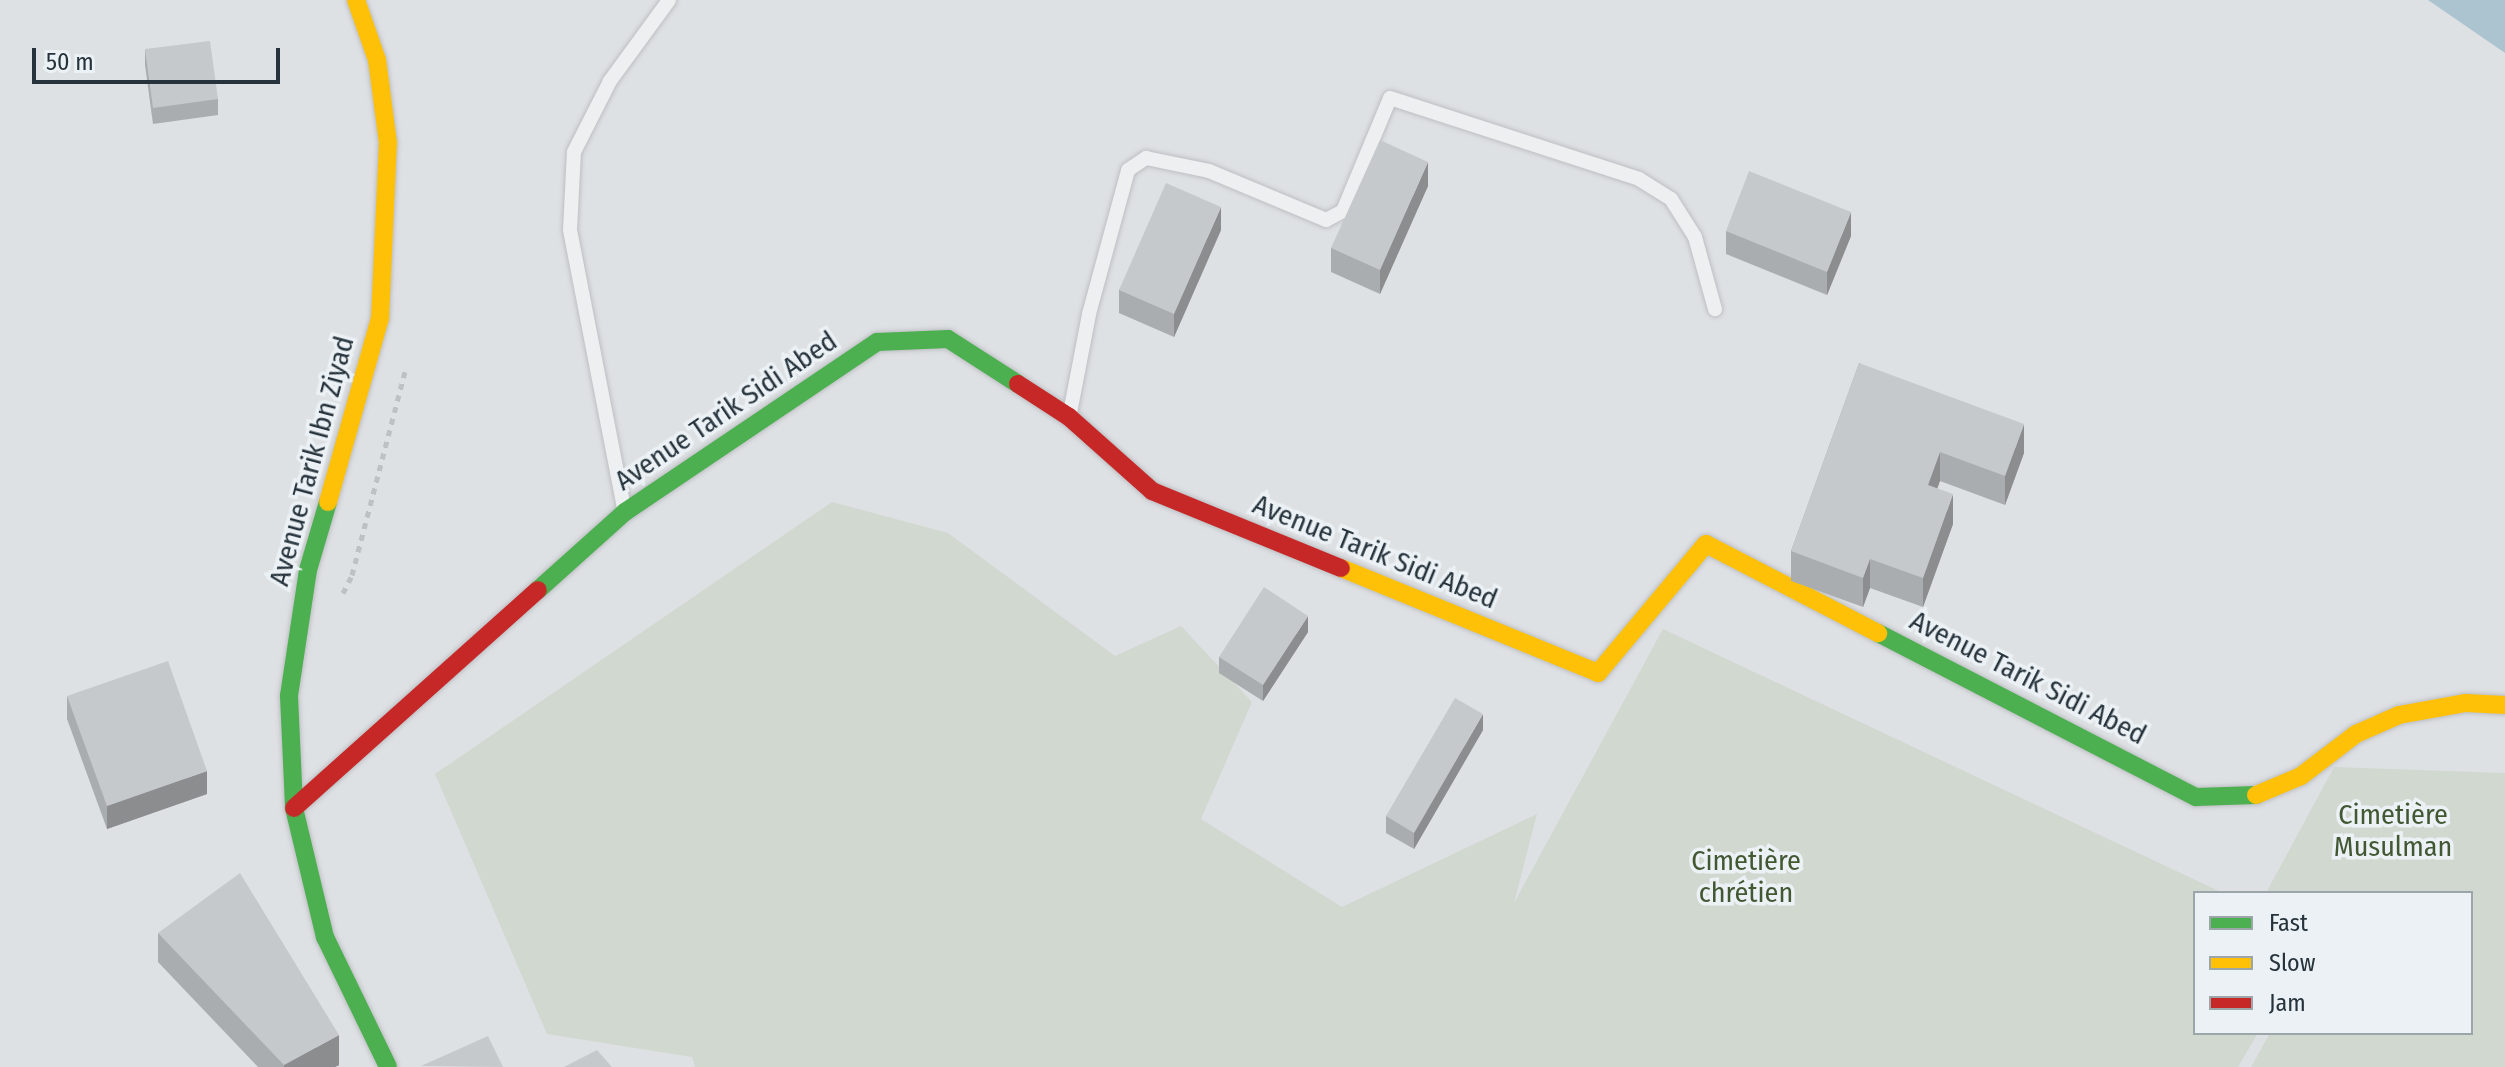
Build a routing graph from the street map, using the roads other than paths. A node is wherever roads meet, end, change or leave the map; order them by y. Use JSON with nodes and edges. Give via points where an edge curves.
{"nodes":[{"id":1,"x":356,"y":0,"type":"edge"},
{"id":2,"x":669,"y":0,"type":"edge"},
{"id":3,"x":1715,"y":309,"type":"dead end"},
{"id":4,"x":1069,"y":417,"type":"junction"},
{"id":5,"x":625,"y":512,"type":"junction"},
{"id":6,"x":2505,"y":705,"type":"edge"},
{"id":7,"x":294,"y":808,"type":"junction"},
{"id":8,"x":388,"y":1067,"type":"edge"}],
"edges":[{"from":1,"to":7,"type":"street","name":"Avenue Tarik Ibn Ziyad","via":[[377,60],[388,143],[380,318],[308,570],[289,696]]},
{"from":2,"to":5,"type":"lane","via":[[610,81],[574,152],[570,230]]},
{"from":3,"to":4,"type":"lane","via":[[1695,237],[1671,199],[1639,179],[1390,98],[1343,211],[1326,220],[1209,171],[1146,158],[1128,170],[1089,314]]},
{"from":4,"to":5,"type":"street","name":"Avenue Tarik Sidi Abed","via":[[948,339],[877,342]]},
{"from":4,"to":6,"type":"street","name":"Avenue Tarik Sidi Abed","via":[[1152,491],[1598,673],[1706,544],[2196,797],[2251,797],[2301,776],[2356,734],[2399,715],[2466,703]]},
{"from":5,"to":7,"type":"street","name":"Avenue Tarik Sidi Abed"},
{"from":7,"to":8,"type":"street","name":"Avenue Tarik Ibn Ziyad","via":[[325,937]]}]}
